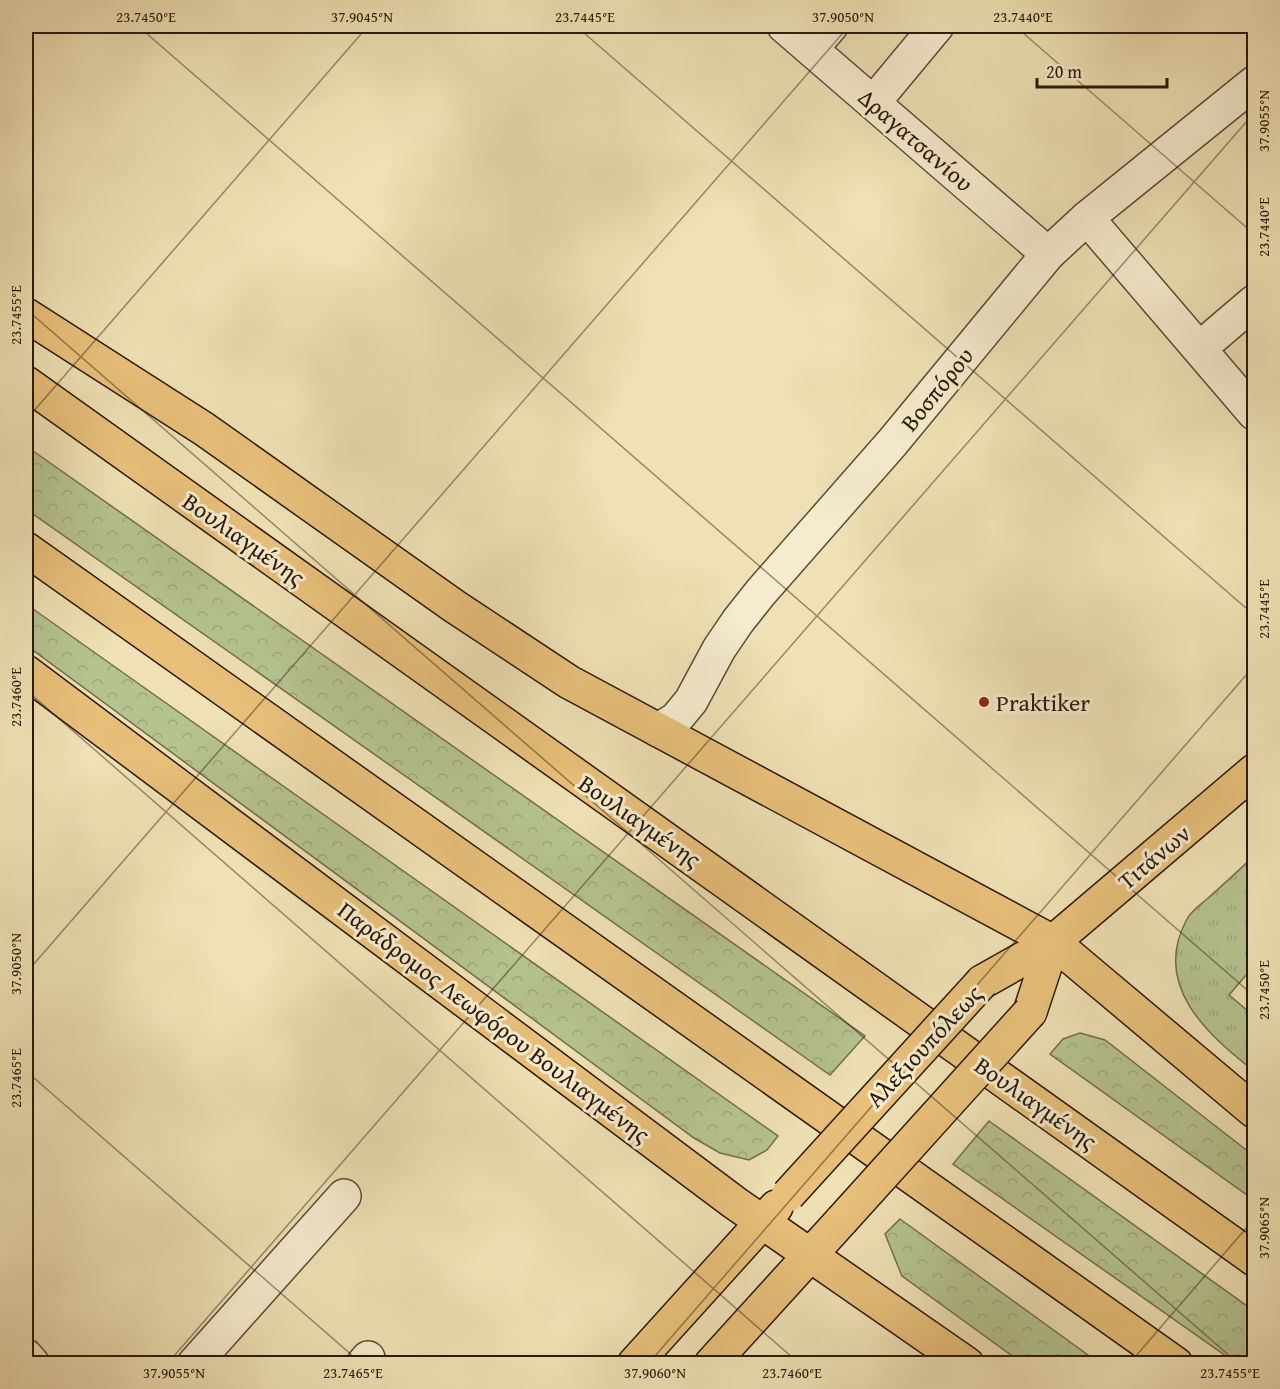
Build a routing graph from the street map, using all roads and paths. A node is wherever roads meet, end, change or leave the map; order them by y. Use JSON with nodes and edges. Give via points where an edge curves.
{"nodes":[{"id":1,"x":784,"y":26,"type":"edge"},
{"id":2,"x":937,"y":26,"type":"edge"},
{"id":3,"x":821,"y":37,"type":"edge"},
{"id":4,"x":1254,"y":83,"type":"edge"},
{"id":5,"x":873,"y":103,"type":"junction"},
{"id":6,"x":1087,"y":218,"type":"junction"},
{"id":7,"x":1048,"y":254,"type":"junction"},
{"id":8,"x":1254,"y":302,"type":"edge"},
{"id":9,"x":26,"y":315,"type":"edge"},
{"id":10,"x":1200,"y":348,"type":"junction"},
{"id":11,"x":26,"y":383,"type":"edge"},
{"id":12,"x":1254,"y":413,"type":"edge"},
{"id":13,"x":26,"y":549,"type":"edge"},
{"id":14,"x":26,"y":672,"type":"edge"},
{"id":15,"x":658,"y":730,"type":"junction"},
{"id":16,"x":1254,"y":771,"type":"edge"},
{"id":17,"x":1053,"y":942,"type":"junction"},
{"id":18,"x":1254,"y":1111,"type":"edge"},
{"id":19,"x":344,"y":1196,"type":"dead end"},
{"id":20,"x":762,"y":1222,"type":"junction"},
{"id":21,"x":809,"y":1256,"type":"junction"},
{"id":22,"x":1254,"y":1258,"type":"edge"},
{"id":23,"x":26,"y":1356,"type":"edge"},
{"id":24,"x":33,"y":1364,"type":"edge"},
{"id":25,"x":194,"y":1364,"type":"edge"},
{"id":26,"x":634,"y":1364,"type":"edge"},
{"id":27,"x":711,"y":1364,"type":"edge"},
{"id":28,"x":967,"y":1364,"type":"edge"},
{"id":29,"x":1176,"y":1364,"type":"edge"}],
"edges":[{"from":1,"to":3,"type":"street","name":"Δραγατσανίου"},
{"from":2,"to":5,"type":"street"},
{"from":3,"to":5,"type":"street","name":"Δραγατσανίου"},
{"from":4,"to":6,"type":"street","name":"Βοσπόρου"},
{"from":5,"to":7,"type":"street","name":"Δραγατσανίου"},
{"from":6,"to":7,"type":"street","name":"Βοσπόρου"},
{"from":6,"to":10,"type":"street"},
{"from":7,"to":15,"type":"street","name":"Βοσπόρου","via":[[892,443],[761,592],[719,649],[691,701],[676,719]]},
{"from":8,"to":10,"type":"street"},
{"from":9,"to":15,"type":"main road","via":[[204,429],[454,606],[569,682]]},
{"from":10,"to":12,"type":"street"},
{"from":11,"to":22,"type":"main road","name":"Βουλιαγμένης"},
{"from":13,"to":29,"type":"main road"},
{"from":14,"to":20,"type":"main road","name":"Παράδρομος Λεωφόρου Βουλιαγμένης"},
{"from":15,"to":17,"type":"main road"},
{"from":16,"to":17,"type":"main road","name":"Τιτάνων"},
{"from":17,"to":18,"type":"main road"},
{"from":17,"to":20,"type":"main road","name":"Αλεξιουπόλεως","bridge":true,"via":[[982,982]]},
{"from":17,"to":21,"type":"main road","bridge":true,"via":[[1030,1012]]},
{"from":19,"to":25,"type":"street"},
{"from":20,"to":21,"type":"main road","name":"Παράδρομος Λεωφόρου Βουλιαγμένης"},
{"from":20,"to":26,"type":"main road","name":"Αλεξιουπόλεως"},
{"from":21,"to":27,"type":"main road"},
{"from":21,"to":28,"type":"main road","name":"Παράδρομος Λεωφόρου Βουλιαγμένης"},
{"from":23,"to":24,"type":"street"}]}
